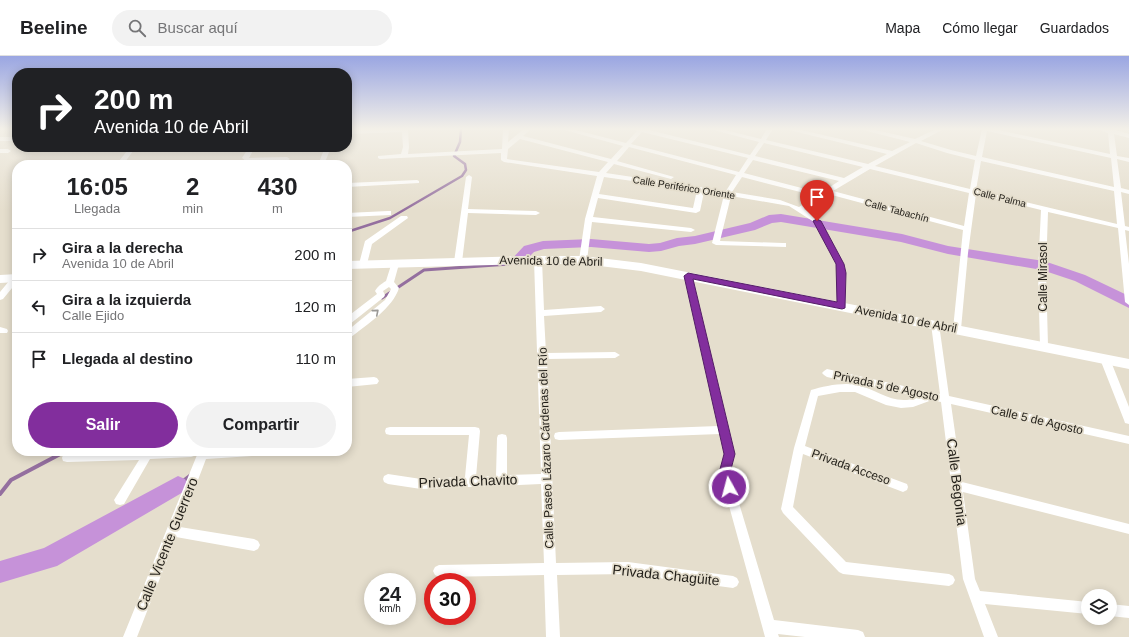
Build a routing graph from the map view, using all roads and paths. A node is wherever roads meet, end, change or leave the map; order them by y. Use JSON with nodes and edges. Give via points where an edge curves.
{"nodes":[{"id":1,"x":401,"y":156,"type":"edge"},
{"id":2,"x":504,"y":156,"type":"edge"},
{"id":3,"x":590,"y":156,"type":"edge"},
{"id":4,"x":618,"y":156,"type":"edge"},
{"id":5,"x":667,"y":156,"type":"edge"},
{"id":6,"x":747,"y":156,"type":"edge"},
{"id":7,"x":825,"y":156,"type":"edge"},
{"id":8,"x":889,"y":156,"type":"edge"},
{"id":9,"x":969,"y":156,"type":"edge"},
{"id":10,"x":1110,"y":156,"type":"edge"},
{"id":11,"x":380,"y":157,"type":"dead end"},
{"id":12,"x":751,"y":157,"type":"junction"},
{"id":13,"x":1114,"y":157,"type":"junction"},
{"id":14,"x":978,"y":158,"type":"junction"},
{"id":15,"x":287,"y":159,"type":"dead end"},
{"id":16,"x":248,"y":160,"type":"edge"},
{"id":17,"x":1129,"y":160,"type":"edge"},
{"id":18,"x":612,"y":162,"type":"junction"},
{"id":19,"x":871,"y":167,"type":"junction"},
{"id":20,"x":601,"y":174,"type":"junction"},
{"id":21,"x":739,"y":174,"type":"junction"},
{"id":22,"x":469,"y":177,"type":"dead end"},
{"id":23,"x":671,"y":177,"type":"dead end"},
{"id":24,"x":846,"y":181,"type":"junction"},
{"id":25,"x":417,"y":182,"type":"dead end"},
{"id":26,"x":352,"y":185,"type":"edge"},
{"id":27,"x":701,"y":189,"type":"junction"},
{"id":28,"x":1118,"y":190,"type":"junction"},
{"id":29,"x":973,"y":191,"type":"junction"},
{"id":30,"x":1129,"y":192,"type":"edge"},
{"id":31,"x":728,"y":193,"type":"junction"},
{"id":32,"x":824,"y":194,"type":"junction"},
{"id":33,"x":595,"y":195,"type":"junction"},
{"id":34,"x":1045,"y":208,"type":"junction"},
{"id":35,"x":800,"y":209,"type":"junction"},
{"id":36,"x":465,"y":212,"type":"junction"},
{"id":37,"x":388,"y":213,"type":"dead end"},
{"id":38,"x":536,"y":213,"type":"dead end"},
{"id":39,"x":352,"y":215,"type":"edge"},
{"id":40,"x":404,"y":218,"type":"dead end"},
{"id":41,"x":589,"y":219,"type":"junction"},
{"id":42,"x":1125,"y":228,"type":"edge"},
{"id":43,"x":967,"y":229,"type":"junction"},
{"id":44,"x":691,"y":230,"type":"dead end"},
{"id":45,"x":783,"y":245,"type":"dead end"},
{"id":46,"x":538,"y":260,"type":"junction"},
{"id":47,"x":583,"y":260,"type":"junction"},
{"id":48,"x":458,"y":262,"type":"junction"},
{"id":49,"x":363,"y":264,"type":"junction"},
{"id":50,"x":395,"y":264,"type":"junction"},
{"id":51,"x":352,"y":265,"type":"edge"},
{"id":52,"x":1127,"y":270,"type":"edge"},
{"id":53,"x":688,"y":276,"type":"junction"},
{"id":54,"x":12,"y":278,"type":"edge"},
{"id":55,"x":0,"y":279,"type":"edge"},
{"id":56,"x":12,"y":284,"type":"edge"},
{"id":57,"x":390,"y":284,"type":"junction"},
{"id":58,"x":0,"y":297,"type":"edge"},
{"id":59,"x":1128,"y":297,"type":"edge"},
{"id":60,"x":1129,"y":302,"type":"edge"},
{"id":61,"x":842,"y":306,"type":"junction"},
{"id":62,"x":601,"y":309,"type":"dead end"},
{"id":63,"x":540,"y":313,"type":"junction"},
{"id":64,"x":352,"y":318,"type":"edge"},
{"id":65,"x":935,"y":324,"type":"junction"},
{"id":66,"x":957,"y":329,"type":"junction"},
{"id":67,"x":352,"y":332,"type":"edge"},
{"id":68,"x":1044,"y":346,"type":"junction"},
{"id":69,"x":615,"y":355,"type":"dead end"},
{"id":70,"x":542,"y":356,"type":"junction"},
{"id":71,"x":1105,"y":359,"type":"junction"},
{"id":72,"x":1129,"y":364,"type":"edge"},
{"id":73,"x":827,"y":373,"type":"dead end"},
{"id":74,"x":374,"y":381,"type":"dead end"},
{"id":75,"x":352,"y":382,"type":"edge"},
{"id":76,"x":931,"y":396,"type":"junction"},
{"id":77,"x":946,"y":399,"type":"junction"},
{"id":78,"x":1129,"y":420,"type":"edge"},
{"id":79,"x":724,"y":430,"type":"junction"},
{"id":80,"x":390,"y":431,"type":"dead end"},
{"id":81,"x":559,"y":436,"type":"dead end"},
{"id":82,"x":502,"y":438,"type":"dead end"},
{"id":83,"x":1129,"y":440,"type":"edge"},
{"id":84,"x":799,"y":448,"type":"junction"},
{"id":85,"x":120,"y":456,"type":"edge"},
{"id":86,"x":146,"y":456,"type":"edge"},
{"id":87,"x":200,"y":456,"type":"edge"},
{"id":88,"x":67,"y":458,"type":"dead end"},
{"id":89,"x":547,"y":479,"type":"junction"},
{"id":90,"x":388,"y":480,"type":"dead end"},
{"id":91,"x":501,"y":480,"type":"junction"},
{"id":92,"x":470,"y":482,"type":"junction"},
{"id":93,"x":957,"y":486,"type":"junction"},
{"id":94,"x":903,"y":487,"type":"dead end"},
{"id":95,"x":120,"y":500,"type":"dead end"},
{"id":96,"x":1129,"y":529,"type":"edge"},
{"id":97,"x":172,"y":531,"type":"junction"},
{"id":98,"x":254,"y":545,"type":"dead end"},
{"id":99,"x":551,"y":570,"type":"junction"},
{"id":100,"x":439,"y":571,"type":"dead end"},
{"id":101,"x":950,"y":580,"type":"dead end"},
{"id":102,"x":733,"y":582,"type":"dead end"},
{"id":103,"x":975,"y":597,"type":"junction"},
{"id":104,"x":1081,"y":607,"type":"edge"},
{"id":105,"x":1117,"y":611,"type":"edge"},
{"id":106,"x":1129,"y":612,"type":"edge"},
{"id":107,"x":770,"y":631,"type":"edge"},
{"id":108,"x":130,"y":637,"type":"edge"},
{"id":109,"x":553,"y":637,"type":"edge"},
{"id":110,"x":858,"y":637,"type":"edge"},
{"id":111,"x":991,"y":637,"type":"edge"}],
"edges":[{"from":1,"to":11,"type":"street"},
{"from":2,"to":20,"type":"street","name":"Calle Periférico Oriente","via":[[504,160]]},
{"from":3,"to":18,"type":"street"},
{"from":4,"to":18,"type":"street"},
{"from":5,"to":21,"type":"street","name":"Calle Tabachín"},
{"from":6,"to":12,"type":"street"},
{"from":7,"to":19,"type":"street","name":"Calle Palma"},
{"from":8,"to":19,"type":"street"},
{"from":9,"to":14,"type":"street"},
{"from":10,"to":13,"type":"street"},
{"from":12,"to":21,"type":"street"},
{"from":12,"to":24,"type":"street"},
{"from":13,"to":17,"type":"street"},
{"from":13,"to":28,"type":"street"},
{"from":14,"to":28,"type":"street"},
{"from":14,"to":29,"type":"street"},
{"from":15,"to":16,"type":"street"},
{"from":18,"to":20,"type":"street"},
{"from":18,"to":23,"type":"street"},
{"from":19,"to":24,"type":"street"},
{"from":19,"to":29,"type":"street","name":"Calle Palma"},
{"from":20,"to":27,"type":"street","name":"Calle Periférico Oriente"},
{"from":20,"to":33,"type":"street"},
{"from":21,"to":31,"type":"street"},
{"from":21,"to":32,"type":"street","name":"Calle Tabachín"},
{"from":22,"to":36,"type":"street"},
{"from":24,"to":32,"type":"street"},
{"from":25,"to":26,"type":"street"},
{"from":27,"to":31,"type":"street","name":"Calle Periférico Oriente"},
{"from":27,"to":33,"type":"street","via":[[696,211]]},
{"from":28,"to":30,"type":"street"},
{"from":28,"to":42,"type":"street"},
{"from":29,"to":34,"type":"street","name":"Calle Palma"},
{"from":29,"to":43,"type":"street"},
{"from":31,"to":35,"type":"street","name":"Calle Periférico Oriente","via":[[780,202]]},
{"from":31,"to":45,"type":"street","via":[[716,243]]},
{"from":32,"to":35,"type":"street"},
{"from":32,"to":43,"type":"street","name":"Calle Tabachín"},
{"from":33,"to":41,"type":"street"},
{"from":34,"to":42,"type":"street","name":"Calle Palma"},
{"from":34,"to":68,"type":"street","name":"Calle Mirasol","via":[[1042,271]]},
{"from":35,"to":61,"type":"street","name":"Calle Periférico Oriente","via":[[819,224],[840,264]]},
{"from":36,"to":38,"type":"street"},
{"from":36,"to":48,"type":"street"},
{"from":37,"to":39,"type":"street"},
{"from":40,"to":49,"type":"street","via":[[368,242]]},
{"from":41,"to":44,"type":"street"},
{"from":41,"to":47,"type":"street"},
{"from":42,"to":52,"type":"street"},
{"from":43,"to":66,"type":"street"},
{"from":46,"to":47,"type":"street","name":"Avenida 10 de Abril"},
{"from":46,"to":48,"type":"street","name":"Avenida 10 de Abril"},
{"from":46,"to":63,"type":"street","name":"Calle Paseo Lázaro Cárdenas del Río"},
{"from":47,"to":53,"type":"street","name":"Avenida 10 de Abril"},
{"from":48,"to":50,"type":"street","name":"Avenida 10 de Abril"},
{"from":49,"to":50,"type":"street","name":"Avenida 10 de Abril"},
{"from":49,"to":51,"type":"street","name":"Avenida 10 de Abril"},
{"from":50,"to":57,"type":"street"},
{"from":52,"to":59,"type":"street"},
{"from":53,"to":61,"type":"street","name":"Avenida 10 de Abril"},
{"from":53,"to":79,"type":"street"},
{"from":54,"to":55,"type":"street"},
{"from":56,"to":58,"type":"street"},
{"from":57,"to":64,"type":"street","via":[[383,286],[381,295]]},
{"from":67,"to":57,"type":"street","one_way":true,"via":[[388,302],[395,288]]},
{"from":59,"to":60,"type":"street"},
{"from":61,"to":65,"type":"street","name":"Avenida 10 de Abril"},
{"from":62,"to":63,"type":"street"},
{"from":63,"to":70,"type":"street","name":"Calle Paseo Lázaro Cárdenas del Río"},
{"from":65,"to":66,"type":"street","name":"Avenida 10 de Abril"},
{"from":65,"to":77,"type":"street","name":"Calle Begonia"},
{"from":66,"to":68,"type":"street","name":"Avenida 10 de Abril"},
{"from":68,"to":71,"type":"street","name":"Avenida 10 de Abril"},
{"from":69,"to":70,"type":"street"},
{"from":70,"to":89,"type":"street","name":"Calle Paseo Lázaro Cárdenas del Río"},
{"from":71,"to":72,"type":"street","name":"Avenida 10 de Abril"},
{"from":71,"to":78,"type":"street"},
{"from":73,"to":76,"type":"street","name":"Privada 5 de Agosto"},
{"from":74,"to":75,"type":"street"},
{"from":76,"to":77,"type":"street","name":"Privada 5 de Agosto"},
{"from":76,"to":84,"type":"street","name":"Privada Acceso","via":[[916,403],[899,405],[869,391],[852,388],[814,393]]},
{"from":77,"to":83,"type":"street","name":"Calle 5 de Agosto"},
{"from":77,"to":93,"type":"street","name":"Calle Begonia"},
{"from":79,"to":81,"type":"street"},
{"from":79,"to":107,"type":"street","via":[[730,454],[725,473]]},
{"from":80,"to":92,"type":"street","via":[[475,431]]},
{"from":82,"to":91,"type":"street"},
{"from":84,"to":94,"type":"street","name":"Privada Acceso"},
{"from":84,"to":101,"type":"street","name":"Privada Acceso","via":[[788,509],[843,568]]},
{"from":85,"to":88,"type":"street"},
{"from":86,"to":95,"type":"street"},
{"from":87,"to":97,"type":"street","name":"Calle Vicente Guerrero"},
{"from":89,"to":91,"type":"street","name":"Privada Chavito"},
{"from":89,"to":99,"type":"street","name":"Calle Paseo Lázaro Cárdenas del Río"},
{"from":90,"to":92,"type":"street","name":"Privada Chavito","via":[[420,484]]},
{"from":91,"to":92,"type":"street","name":"Privada Chavito"},
{"from":93,"to":96,"type":"street"},
{"from":93,"to":103,"type":"street","name":"Calle Begonia","via":[[969,579]]},
{"from":97,"to":98,"type":"street"},
{"from":97,"to":108,"type":"street","name":"Calle Vicente Guerrero"},
{"from":99,"to":100,"type":"street","name":"Privada Chagüite"},
{"from":99,"to":102,"type":"street","name":"Privada Chagüite","via":[[628,568]]},
{"from":99,"to":109,"type":"street","name":"Calle Paseo Lázaro Cárdenas del Río"},
{"from":103,"to":104,"type":"street"},
{"from":103,"to":111,"type":"street","name":"Calle Begonia"},
{"from":105,"to":106,"type":"street"},
{"from":107,"to":110,"type":"street"}]}
